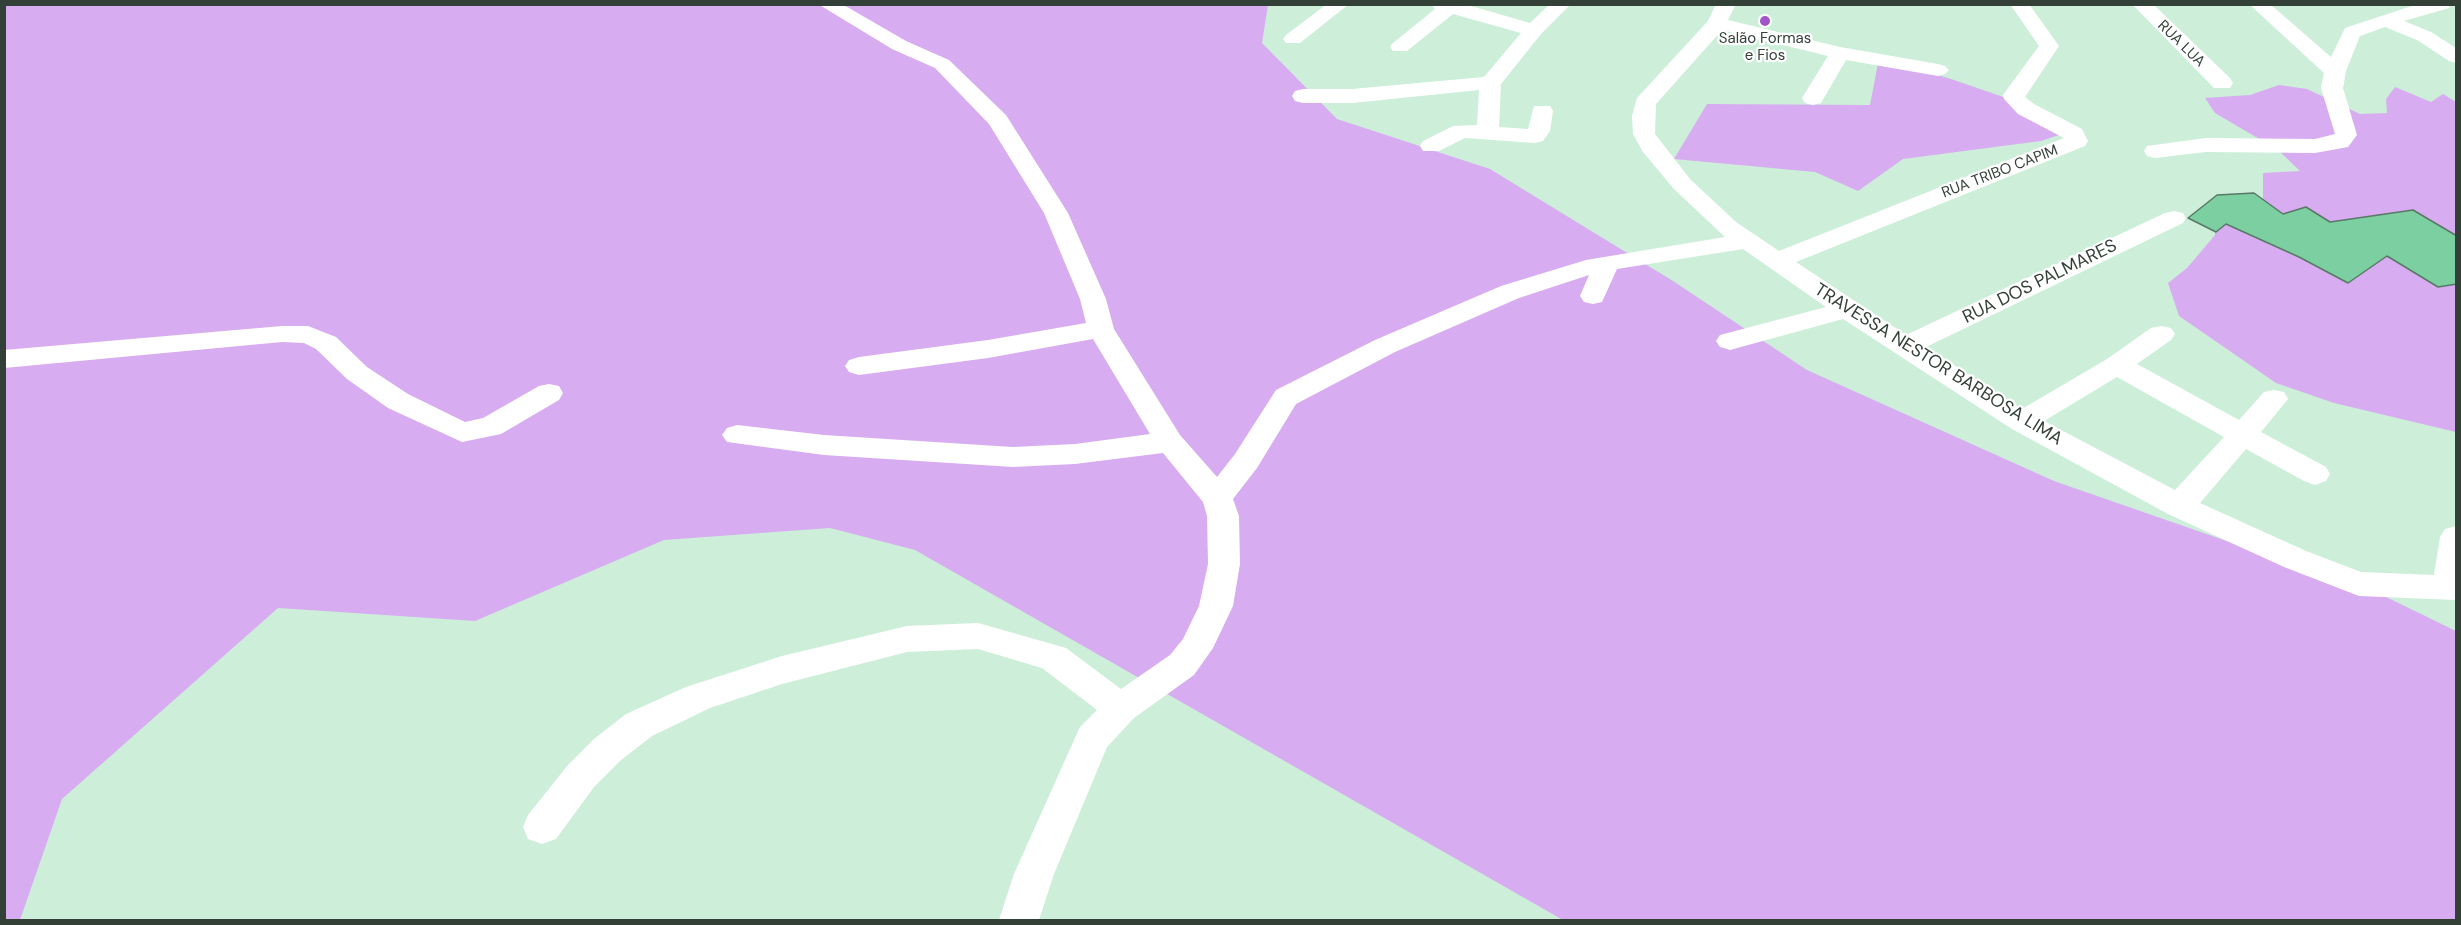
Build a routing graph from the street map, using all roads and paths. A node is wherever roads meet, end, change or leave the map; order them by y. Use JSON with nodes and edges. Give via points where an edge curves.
{"nodes":[{"id":1,"x":827,"y":4,"type":"edge"},
{"id":2,"x":1340,"y":4,"type":"edge"},
{"id":3,"x":1562,"y":4,"type":"edge"},
{"id":4,"x":2019,"y":4,"type":"edge"},
{"id":5,"x":2141,"y":4,"type":"edge"},
{"id":6,"x":2258,"y":4,"type":"edge"},
{"id":7,"x":2442,"y":4,"type":"edge"},
{"id":8,"x":1445,"y":6,"type":"edge"},
{"id":9,"x":1721,"y":14,"type":"edge"},
{"id":10,"x":2385,"y":20,"type":"junction"},
{"id":11,"x":1533,"y":30,"type":"junction"},
{"id":12,"x":1293,"y":39,"type":"dead end"},
{"id":13,"x":1400,"y":46,"type":"dead end"},
{"id":14,"x":1840,"y":53,"type":"junction"},
{"id":15,"x":2457,"y":57,"type":"edge"},
{"id":16,"x":1938,"y":70,"type":"dead end"},
{"id":17,"x":2335,"y":71,"type":"junction"},
{"id":18,"x":1490,"y":83,"type":"junction"},
{"id":19,"x":2222,"y":83,"type":"dead end"},
{"id":20,"x":1303,"y":96,"type":"dead end"},
{"id":21,"x":1813,"y":98,"type":"dead end"},
{"id":22,"x":1542,"y":111,"type":"dead end"},
{"id":23,"x":1488,"y":134,"type":"junction"},
{"id":24,"x":1431,"y":146,"type":"dead end"},
{"id":25,"x":2155,"y":151,"type":"dead end"},
{"id":26,"x":2174,"y":218,"type":"dead end"},
{"id":27,"x":1746,"y":241,"type":"junction"},
{"id":28,"x":1776,"y":261,"type":"junction"},
{"id":29,"x":1607,"y":263,"type":"junction"},
{"id":30,"x":1593,"y":296,"type":"dead end"},
{"id":31,"x":1848,"y":309,"type":"junction"},
{"id":32,"x":1101,"y":329,"type":"junction"},
{"id":33,"x":2161,"y":334,"type":"dead end"},
{"id":34,"x":1730,"y":341,"type":"dead end"},
{"id":35,"x":1906,"y":346,"type":"junction"},
{"id":36,"x":4,"y":359,"type":"edge"},
{"id":37,"x":2117,"y":365,"type":"junction"},
{"id":38,"x":859,"y":366,"type":"dead end"},
{"id":39,"x":549,"y":393,"type":"dead end"},
{"id":40,"x":2274,"y":399,"type":"dead end"},
{"id":41,"x":2022,"y":422,"type":"junction"},
{"id":42,"x":2244,"y":434,"type":"junction"},
{"id":43,"x":737,"y":435,"type":"dead end"},
{"id":44,"x":1170,"y":442,"type":"junction"},
{"id":45,"x":2315,"y":474,"type":"dead end"},
{"id":46,"x":1217,"y":498,"type":"junction"},
{"id":47,"x":2179,"y":506,"type":"junction"},
{"id":48,"x":2457,"y":537,"type":"edge"},
{"id":49,"x":2452,"y":587,"type":"edge"},
{"id":50,"x":1121,"y":708,"type":"junction"},
{"id":51,"x":542,"y":827,"type":"dead end"},
{"id":52,"x":1019,"y":921,"type":"edge"}],
"edges":[{"from":1,"to":32,"type":"street","via":[[899,45],[942,64],[998,120],[1072,244]]},
{"from":2,"to":12,"type":"street"},
{"from":3,"to":11,"type":"street"},
{"from":4,"to":28,"type":"street","name":"RUA TRIBO CAPIM","via":[[2049,46],[2014,95],[2015,99],[2026,109],[2071,132],[2077,141]]},
{"from":5,"to":19,"type":"street","name":"RUA LUA"},
{"from":6,"to":17,"type":"street"},
{"from":7,"to":10,"type":"street"},
{"from":8,"to":11,"type":"street"},
{"from":8,"to":13,"type":"street"},
{"from":9,"to":14,"type":"street"},
{"from":9,"to":27,"type":"street","name":"TRAVESSA NESTOR BARBOSA LIMA","via":[[1645,103],[1644,134],[1682,184]]},
{"from":10,"to":15,"type":"street","via":[[2424,36]]},
{"from":10,"to":17,"type":"street","via":[[2352,32]]},
{"from":11,"to":18,"type":"street"},
{"from":14,"to":16,"type":"street"},
{"from":14,"to":21,"type":"street"},
{"from":17,"to":25,"type":"street","via":[[2332,88],[2346,135],[2340,141],[2315,146],[2206,145]]},
{"from":18,"to":20,"type":"street","via":[[1352,96]]},
{"from":18,"to":23,"type":"street"},
{"from":22,"to":23,"type":"street","via":[[1537,135]]},
{"from":23,"to":24,"type":"street","via":[[1456,132]]},
{"from":26,"to":35,"type":"street","name":"RUA DOS PALMARES"},
{"from":27,"to":28,"type":"street","name":"TRAVESSA NESTOR BARBOSA LIMA"},
{"from":27,"to":29,"type":"street"},
{"from":28,"to":31,"type":"street","name":"TRAVESSA NESTOR BARBOSA LIMA"},
{"from":29,"to":30,"type":"street"},
{"from":29,"to":46,"type":"street","via":[[1510,292],[1300,388],[1286,397],[1246,462]]},
{"from":31,"to":34,"type":"street"},
{"from":31,"to":35,"type":"street","name":"TRAVESSA NESTOR BARBOSA LIMA"},
{"from":32,"to":38,"type":"street"},
{"from":32,"to":44,"type":"street","via":[[1139,397]]},
{"from":33,"to":37,"type":"street"},
{"from":35,"to":41,"type":"street","name":"TRAVESSA NESTOR BARBOSA LIMA"},
{"from":36,"to":39,"type":"street","via":[[282,334],[308,335],[326,343],[357,373],[398,401],[462,432],[492,427]]},
{"from":37,"to":41,"type":"street"},
{"from":37,"to":42,"type":"street"},
{"from":40,"to":42,"type":"street"},
{"from":41,"to":47,"type":"street","name":"TRAVESSA NESTOR BARBOSA LIMA"},
{"from":42,"to":45,"type":"street"},
{"from":42,"to":47,"type":"street"},
{"from":43,"to":44,"type":"street","via":[[1013,457]]},
{"from":44,"to":46,"type":"street"},
{"from":46,"to":50,"type":"street","via":[[1223,516],[1224,564],[1216,606],[1196,648],[1182,665]]},
{"from":47,"to":49,"type":"street","name":"TRAVESSA NESTOR BARBOSA LIMA","via":[[2359,584]]},
{"from":48,"to":49,"type":"street"},
{"from":50,"to":51,"type":"street","via":[[1054,658],[1023,648],[978,636],[907,639],[698,697],[639,725],[581,776]]},
{"from":50,"to":52,"type":"street","via":[[1093,738],[1034,874]]}]}
